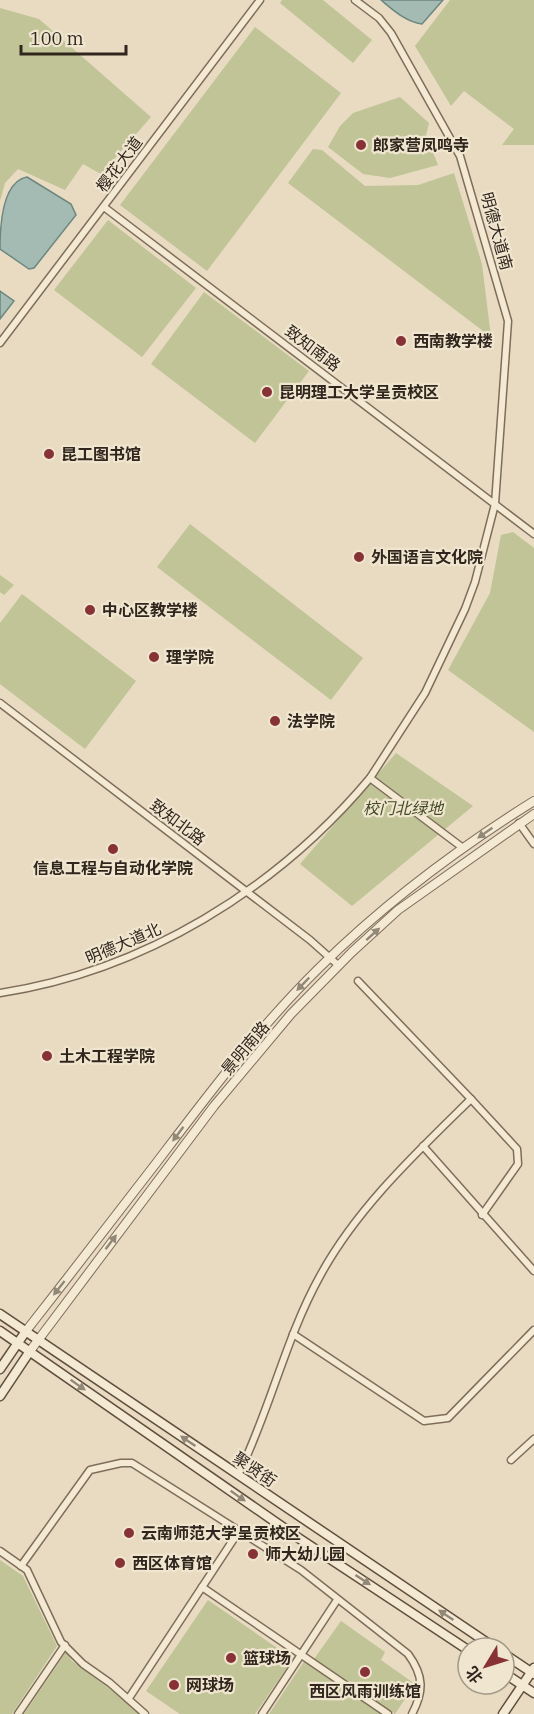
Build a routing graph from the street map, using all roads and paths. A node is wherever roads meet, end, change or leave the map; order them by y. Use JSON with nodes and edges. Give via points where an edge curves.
{"nodes":[{"id":1,"x":260,"y":0,"type":"edge"},
{"id":2,"x":355,"y":0,"type":"edge"},
{"id":3,"x":104,"y":207,"type":"junction"},
{"id":4,"x":0,"y":344,"type":"edge"},
{"id":5,"x":495,"y":504,"type":"junction"},
{"id":6,"x":534,"y":534,"type":"edge"},
{"id":7,"x":0,"y":703,"type":"edge"},
{"id":8,"x":370,"y":778,"type":"junction"},
{"id":9,"x":534,"y":801,"type":"edge"},
{"id":10,"x":534,"y":814,"type":"edge"},
{"id":11,"x":519,"y":823,"type":"junction"},
{"id":12,"x":534,"y":844,"type":"edge"},
{"id":13,"x":463,"y":848,"type":"junction"},
{"id":14,"x":246,"y":891,"type":"junction"},
{"id":15,"x":330,"y":958,"type":"junction"},
{"id":16,"x":338,"y":965,"type":"junction"},
{"id":17,"x":358,"y":981,"type":"dead end"},
{"id":18,"x":0,"y":993,"type":"edge"},
{"id":19,"x":471,"y":1099,"type":"junction"},
{"id":20,"x":423,"y":1146,"type":"junction"},
{"id":21,"x":482,"y":1215,"type":"junction"},
{"id":22,"x":534,"y":1271,"type":"edge"},
{"id":23,"x":0,"y":1314,"type":"edge"},
{"id":24,"x":0,"y":1331,"type":"edge"},
{"id":25,"x":26,"y":1331,"type":"junction"},
{"id":26,"x":533,"y":1332,"type":"edge"},
{"id":27,"x":293,"y":1334,"type":"junction"},
{"id":28,"x":38,"y":1339,"type":"junction"},
{"id":29,"x":18,"y":1343,"type":"junction"},
{"id":30,"x":30,"y":1351,"type":"junction"},
{"id":31,"x":0,"y":1369,"type":"edge"},
{"id":32,"x":0,"y":1396,"type":"edge"},
{"id":33,"x":534,"y":1439,"type":"edge"},
{"id":34,"x":511,"y":1460,"type":"dead end"},
{"id":35,"x":238,"y":1475,"type":"junction"},
{"id":36,"x":239,"y":1531,"type":"junction"},
{"id":37,"x":0,"y":1551,"type":"edge"},
{"id":38,"x":21,"y":1566,"type":"junction"},
{"id":39,"x":202,"y":1587,"type":"junction"},
{"id":40,"x":337,"y":1600,"type":"junction"},
{"id":41,"x":477,"y":1636,"type":"edge"},
{"id":42,"x":456,"y":1642,"type":"edge"},
{"id":43,"x":65,"y":1645,"type":"junction"},
{"id":44,"x":300,"y":1656,"type":"junction"},
{"id":45,"x":516,"y":1661,"type":"edge"},
{"id":46,"x":533,"y":1672,"type":"edge"},
{"id":47,"x":516,"y":1681,"type":"edge"},
{"id":48,"x":522,"y":1685,"type":"junction"},
{"id":49,"x":534,"y":1693,"type":"edge"},
{"id":50,"x":129,"y":1698,"type":"junction"},
{"id":51,"x":18,"y":1714,"type":"edge"},
{"id":52,"x":145,"y":1714,"type":"edge"},
{"id":53,"x":262,"y":1714,"type":"edge"},
{"id":54,"x":388,"y":1714,"type":"edge"},
{"id":55,"x":412,"y":1714,"type":"edge"},
{"id":56,"x":503,"y":1714,"type":"edge"}],
"edges":[{"from":1,"to":3,"type":"street","name":"樱花大道"},
{"from":2,"to":5,"type":"street","name":"明德大道南","via":[[392,33],[460,156],[472,190],[508,321]]},
{"from":3,"to":4,"type":"street","name":"樱花大道"},
{"from":3,"to":5,"type":"street","name":"致知南路"},
{"from":5,"to":6,"type":"street","name":"致知南路"},
{"from":5,"to":8,"type":"street","name":"明德大道南","via":[[465,609],[425,693]]},
{"from":7,"to":14,"type":"street","name":"致知北路"},
{"from":8,"to":13,"type":"street"},
{"from":8,"to":14,"type":"street","name":"明德大道北","via":[[303,847]]},
{"from":9,"to":13,"type":"street","name":"景明南路","one_way":true},
{"from":10,"to":11,"type":"street","name":"景明南路"},
{"from":11,"to":12,"type":"street"},
{"from":16,"to":11,"type":"street","name":"景明南路","one_way":true,"via":[[399,910]]},
{"from":13,"to":15,"type":"street","name":"景明南路","via":[[391,902]]},
{"from":14,"to":15,"type":"street","name":"致知北路"},
{"from":14,"to":18,"type":"street","name":"明德大道北","via":[[161,943],[130,957],[55,983]]},
{"from":15,"to":16,"type":"street","name":"致知北路"},
{"from":15,"to":25,"type":"street","name":"景明南路","one_way":true,"via":[[249,1044]]},
{"from":28,"to":16,"type":"street","name":"景明南路","one_way":true,"via":[[221,1097]]},
{"from":17,"to":19,"type":"street"},
{"from":19,"to":20,"type":"street"},
{"from":19,"to":21,"type":"street","via":[[517,1149],[518,1164]]},
{"from":20,"to":21,"type":"street"},
{"from":20,"to":27,"type":"street","via":[[362,1214],[326,1267]]},
{"from":21,"to":22,"type":"street"},
{"from":23,"to":25,"type":"main road","name":"聚贤街"},
{"from":24,"to":29,"type":"main road","name":"聚贤街"},
{"from":25,"to":28,"type":"main road","name":"聚贤街"},
{"from":25,"to":29,"type":"main road"},
{"from":26,"to":27,"type":"street","via":[[448,1418],[424,1421]]},
{"from":27,"to":35,"type":"street","via":[[260,1431]]},
{"from":28,"to":30,"type":"street","name":"景明南路"},
{"from":35,"to":28,"type":"main road","name":"聚贤街","one_way":true},
{"from":29,"to":30,"type":"main road","name":"聚贤街"},
{"from":29,"to":31,"type":"main road"},
{"from":30,"to":32,"type":"main road"},
{"from":30,"to":42,"type":"main road","name":"聚贤街","one_way":true},
{"from":33,"to":34,"type":"street"},
{"from":41,"to":35,"type":"main road","name":"聚贤街","one_way":true},
{"from":36,"to":38,"type":"street","via":[[132,1463],[121,1463],[90,1470]]},
{"from":36,"to":39,"type":"street"},
{"from":36,"to":40,"type":"street","via":[[301,1570]]},
{"from":37,"to":38,"type":"street"},
{"from":38,"to":43,"type":"street","via":[[27,1570]]},
{"from":39,"to":44,"type":"street"},
{"from":39,"to":50,"type":"street"},
{"from":40,"to":44,"type":"street"},
{"from":40,"to":55,"type":"street","via":[[413,1661],[422,1683]]},
{"from":43,"to":50,"type":"street","via":[[83,1664]]},
{"from":43,"to":51,"type":"street"},
{"from":44,"to":53,"type":"street"},
{"from":44,"to":54,"type":"street"},
{"from":45,"to":46,"type":"main road"},
{"from":46,"to":48,"type":"main road"},
{"from":47,"to":48,"type":"main road"},
{"from":48,"to":49,"type":"main road"},
{"from":48,"to":56,"type":"main road"},
{"from":50,"to":52,"type":"street"}]}
